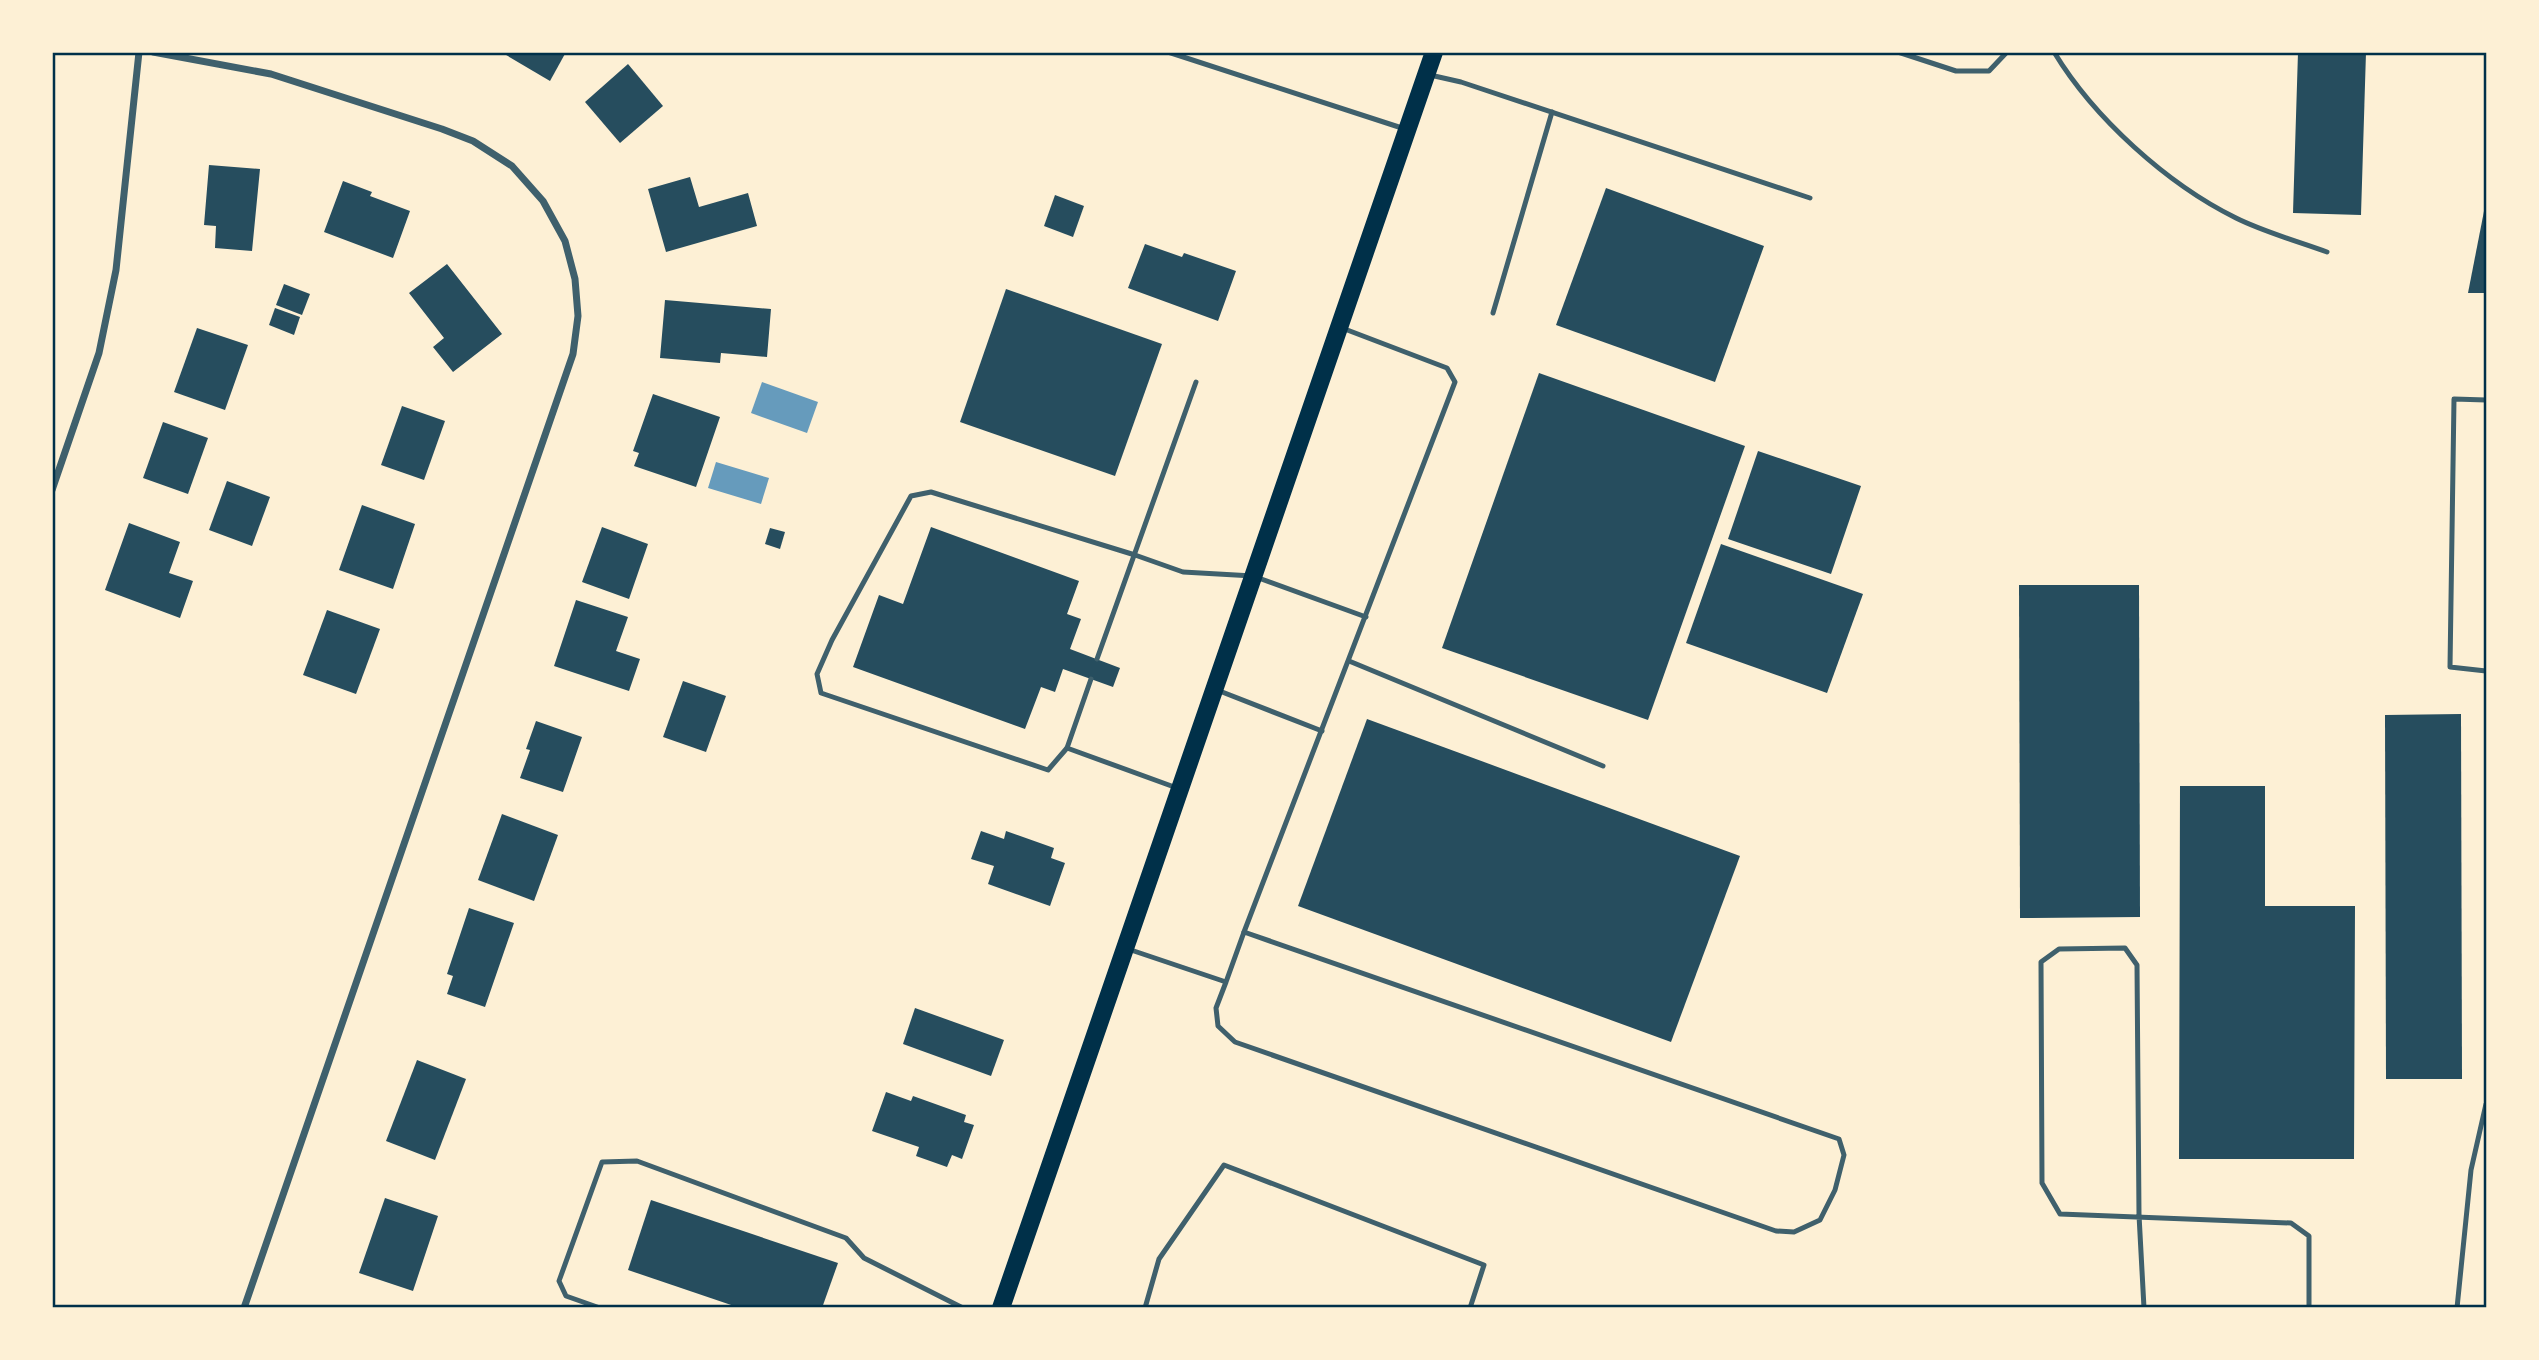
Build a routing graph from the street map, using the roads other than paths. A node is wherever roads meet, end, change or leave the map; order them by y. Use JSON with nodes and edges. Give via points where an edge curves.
{"nodes":[{"id":1,"x":139,"y":52,"type":"edge"},
{"id":2,"x":153,"y":52,"type":"edge"},
{"id":3,"x":1168,"y":52,"type":"edge"},
{"id":4,"x":1434,"y":52,"type":"edge"},
{"id":5,"x":1898,"y":52,"type":"edge"},
{"id":6,"x":2007,"y":52,"type":"edge"},
{"id":7,"x":2054,"y":52,"type":"edge"},
{"id":8,"x":1427,"y":74,"type":"junction"},
{"id":9,"x":1552,"y":112,"type":"junction"},
{"id":10,"x":1407,"y":129,"type":"junction"},
{"id":11,"x":1810,"y":198,"type":"dead end"},
{"id":12,"x":2327,"y":252,"type":"dead end"},
{"id":13,"x":1493,"y":313,"type":"dead end"},
{"id":14,"x":1339,"y":327,"type":"junction"},
{"id":15,"x":1196,"y":382,"type":"dead end"},
{"id":16,"x":2487,"y":400,"type":"edge"},
{"id":17,"x":52,"y":490,"type":"edge"},
{"id":18,"x":1135,"y":555,"type":"junction"},
{"id":19,"x":1253,"y":576,"type":"junction"},
{"id":20,"x":1366,"y":617,"type":"junction"},
{"id":21,"x":1097,"y":659,"type":"dead end"},
{"id":22,"x":1349,"y":661,"type":"junction"},
{"id":23,"x":2487,"y":671,"type":"edge"},
{"id":24,"x":1091,"y":679,"type":"dead end"},
{"id":25,"x":1214,"y":689,"type":"junction"},
{"id":26,"x":1322,"y":731,"type":"junction"},
{"id":27,"x":1067,"y":748,"type":"junction"},
{"id":28,"x":1603,"y":766,"type":"dead end"},
{"id":29,"x":1180,"y":789,"type":"junction"},
{"id":30,"x":1244,"y":932,"type":"junction"},
{"id":31,"x":1125,"y":948,"type":"junction"},
{"id":32,"x":1226,"y":982,"type":"junction"},
{"id":33,"x":2487,"y":1104,"type":"edge"},
{"id":34,"x":2140,"y":1215,"type":"junction"},
{"id":35,"x":244,"y":1307,"type":"edge"},
{"id":36,"x":600,"y":1307,"type":"edge"},
{"id":37,"x":963,"y":1307,"type":"edge"},
{"id":38,"x":1001,"y":1307,"type":"edge"},
{"id":39,"x":1146,"y":1307,"type":"edge"},
{"id":40,"x":1470,"y":1307,"type":"edge"},
{"id":41,"x":2144,"y":1307,"type":"edge"},
{"id":42,"x":2309,"y":1307,"type":"edge"},
{"id":43,"x":2457,"y":1307,"type":"edge"}],
"edges":[{"from":1,"to":17,"type":"street","via":[[116,270],[99,353]]},
{"from":2,"to":35,"type":"street","via":[[271,74],[472,141],[512,166],[543,201],[565,241],[578,316],[573,355]]},
{"from":3,"to":10,"type":"lane"},
{"from":4,"to":8,"type":"main road"},
{"from":5,"to":6,"type":"lane","via":[[1956,71],[1989,71]]},
{"from":7,"to":12,"type":"lane","via":[[2115,130],[2192,193],[2237,219]]},
{"from":8,"to":9,"type":"lane"},
{"from":8,"to":10,"type":"main road"},
{"from":9,"to":11,"type":"lane"},
{"from":9,"to":13,"type":"lane"},
{"from":10,"to":14,"type":"main road"},
{"from":14,"to":19,"type":"main road"},
{"from":14,"to":20,"type":"lane","via":[[1447,368],[1455,382]]},
{"from":15,"to":18,"type":"lane"},
{"from":16,"to":23,"type":"lane","via":[[2454,399],[2450,667]]},
{"from":18,"to":19,"type":"lane","via":[[1183,572]]},
{"from":18,"to":21,"type":"lane"},
{"from":18,"to":27,"type":"lane","via":[[931,492],[911,496],[817,674],[821,693],[1048,770]]},
{"from":19,"to":20,"type":"lane"},
{"from":19,"to":25,"type":"main road"},
{"from":20,"to":22,"type":"lane"},
{"from":22,"to":26,"type":"lane"},
{"from":22,"to":28,"type":"lane"},
{"from":24,"to":27,"type":"lane"},
{"from":25,"to":26,"type":"lane"},
{"from":25,"to":29,"type":"main road"},
{"from":26,"to":30,"type":"lane"},
{"from":27,"to":29,"type":"lane"},
{"from":29,"to":31,"type":"main road"},
{"from":30,"to":32,"type":"lane"},
{"from":30,"to":32,"type":"lane","via":[[1839,1139],[1844,1155],[1835,1190],[1820,1220],[1794,1232],[1776,1231],[1235,1042],[1217,1026],[1216,1008]]},
{"from":31,"to":32,"type":"lane"},
{"from":31,"to":38,"type":"main road"},
{"from":33,"to":43,"type":"lane","via":[[2471,1170]]},
{"from":34,"to":34,"type":"lane","via":[[2137,965],[2125,948],[2059,949],[2041,962],[2042,1184],[2060,1214]]},
{"from":34,"to":41,"type":"lane"},
{"from":34,"to":42,"type":"lane","via":[[2291,1223],[2309,1236]]},
{"from":36,"to":37,"type":"lane","via":[[566,1296],[559,1282],[601,1162],[637,1161],[846,1238],[864,1258]]},
{"from":39,"to":40,"type":"lane","via":[[1159,1259],[1224,1165],[1484,1265]]}]}
